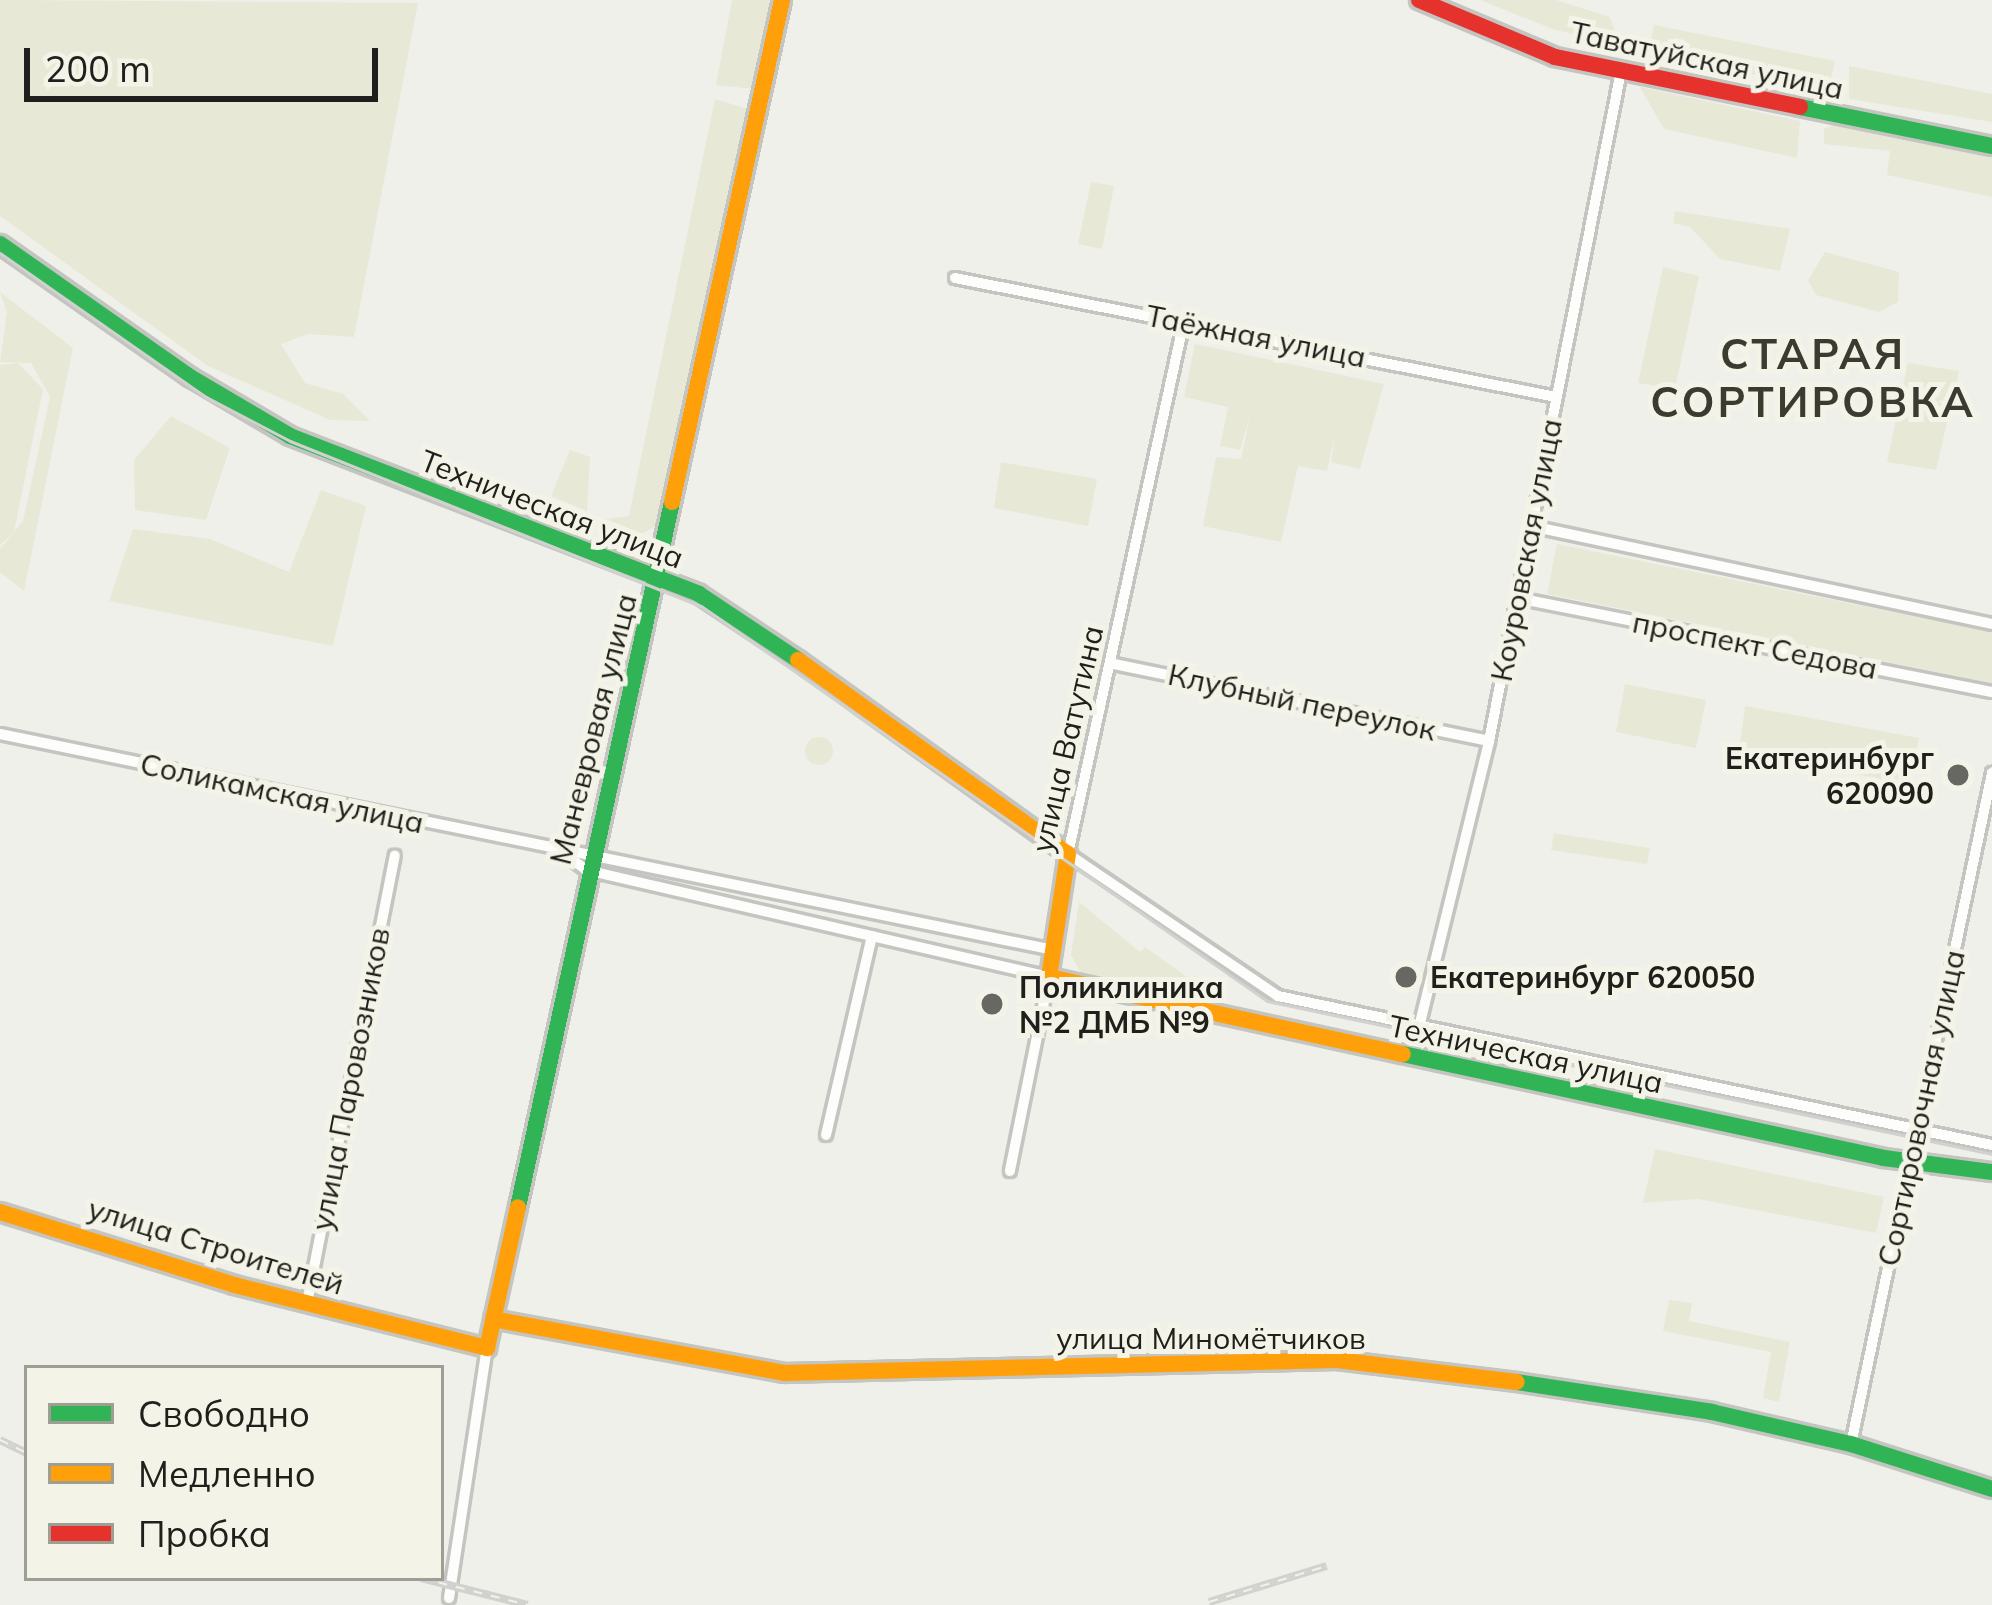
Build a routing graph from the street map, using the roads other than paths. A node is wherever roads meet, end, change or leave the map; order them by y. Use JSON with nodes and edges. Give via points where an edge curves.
{"nodes":[{"id":1,"x":782,"y":0,"type":"edge"},
{"id":2,"x":1419,"y":0,"type":"edge"},
{"id":3,"x":1621,"y":70,"type":"junction"},
{"id":4,"x":1992,"y":146,"type":"edge"},
{"id":5,"x":0,"y":244,"type":"edge"},
{"id":6,"x":955,"y":278,"type":"dead end"},
{"id":7,"x":1184,"y":321,"type":"junction"},
{"id":8,"x":1556,"y":397,"type":"junction"},
{"id":9,"x":1531,"y":526,"type":"junction"},
{"id":10,"x":657,"y":579,"type":"junction"},
{"id":11,"x":1517,"y":598,"type":"junction"},
{"id":12,"x":1992,"y":624,"type":"edge"},
{"id":13,"x":1114,"y":664,"type":"junction"},
{"id":14,"x":1992,"y":692,"type":"edge"},
{"id":15,"x":0,"y":734,"type":"edge"},
{"id":16,"x":1489,"y":741,"type":"junction"},
{"id":17,"x":1992,"y":773,"type":"edge"},
{"id":18,"x":591,"y":850,"type":"junction"},
{"id":19,"x":563,"y":854,"type":"junction"},
{"id":20,"x":1068,"y":854,"type":"junction"},
{"id":21,"x":395,"y":856,"type":"dead end"},
{"id":22,"x":586,"y":870,"type":"junction"},
{"id":23,"x":872,"y":935,"type":"junction"},
{"id":24,"x":1053,"y":950,"type":"junction"},
{"id":25,"x":1049,"y":977,"type":"junction"},
{"id":26,"x":1419,"y":1027,"type":"junction"},
{"id":27,"x":1915,"y":1130,"type":"junction"},
{"id":28,"x":826,"y":1135,"type":"dead end"},
{"id":29,"x":1992,"y":1145,"type":"edge"},
{"id":30,"x":1909,"y":1158,"type":"junction"},
{"id":31,"x":1010,"y":1171,"type":"dead end"},
{"id":32,"x":1992,"y":1172,"type":"edge"},
{"id":33,"x":0,"y":1212,"type":"edge"},
{"id":34,"x":307,"y":1304,"type":"junction"},
{"id":35,"x":493,"y":1319,"type":"junction"},
{"id":36,"x":487,"y":1348,"type":"junction"},
{"id":37,"x":1851,"y":1444,"type":"junction"},
{"id":38,"x":1992,"y":1489,"type":"edge"},
{"id":39,"x":449,"y":1598,"type":"dead end"}],
"edges":[{"from":1,"to":10,"type":"street","name":"Маневровая улица"},
{"from":2,"to":3,"type":"street","name":"Таватуйская улица","via":[[1555,57]]},
{"from":3,"to":4,"type":"street","name":"Таватуйская улица"},
{"from":3,"to":8,"type":"street","name":"Коуровская улица"},
{"from":5,"to":10,"type":"street","name":"Техническая улица","via":[[190,377],[290,436]]},
{"from":6,"to":7,"type":"street","name":"Таёжная улица"},
{"from":7,"to":8,"type":"street","name":"Таёжная улица"},
{"from":7,"to":13,"type":"street","name":"улица Ватутина"},
{"from":8,"to":9,"type":"street","name":"Коуровская улица"},
{"from":9,"to":11,"type":"street","name":"Коуровская улица"},
{"from":9,"to":12,"type":"street"},
{"from":10,"to":18,"type":"street","name":"Маневровая улица"},
{"from":10,"to":20,"type":"street","name":"Техническая улица","via":[[740,618]]},
{"from":11,"to":14,"type":"street","name":"проспект Седова"},
{"from":11,"to":16,"type":"street","name":"Коуровская улица"},
{"from":13,"to":16,"type":"street","name":"Клубный переулок"},
{"from":13,"to":20,"type":"street","name":"улица Ватутина"},
{"from":15,"to":19,"type":"street","name":"Соликамская улица"},
{"from":16,"to":26,"type":"street","name":"Коуровская улица"},
{"from":17,"to":27,"type":"street","name":"Сортировочная улица"},
{"from":18,"to":19,"type":"street","name":"Соликамская улица"},
{"from":18,"to":22,"type":"street","name":"Маневровая улица"},
{"from":18,"to":24,"type":"street","name":"Соликамская улица"},
{"from":19,"to":22,"type":"street","name":"Соликамская улица"},
{"from":20,"to":24,"type":"street","name":"улица Ватутина"},
{"from":20,"to":26,"type":"street","via":[[1252,984]]},
{"from":21,"to":34,"type":"street","name":"улица Паровозников"},
{"from":22,"to":23,"type":"street","name":"Соликамская улица"},
{"from":22,"to":35,"type":"street","name":"Маневровая улица"},
{"from":23,"to":25,"type":"street","name":"Соликамская улица"},
{"from":23,"to":28,"type":"street"},
{"from":24,"to":25,"type":"street","name":"улица Ватутина"},
{"from":25,"to":30,"type":"street","name":"Техническая улица"},
{"from":25,"to":31,"type":"street","name":"улица Ватутина"},
{"from":26,"to":27,"type":"street"},
{"from":27,"to":29,"type":"street"},
{"from":27,"to":30,"type":"street","name":"Сортировочная улица"},
{"from":30,"to":32,"type":"street","name":"Техническая улица"},
{"from":30,"to":37,"type":"street","name":"Сортировочная улица"},
{"from":33,"to":34,"type":"street","name":"улица Строителей"},
{"from":34,"to":36,"type":"street","name":"улица Строителей"},
{"from":35,"to":36,"type":"street","name":"Маневровая улица"},
{"from":35,"to":37,"type":"street","name":"улица Миномётчиков","via":[[784,1373],[1336,1360],[1417,1367],[1712,1412]]},
{"from":36,"to":39,"type":"street","name":"Маневровая улица"},
{"from":37,"to":38,"type":"street","name":"улица Миномётчиков"}]}
